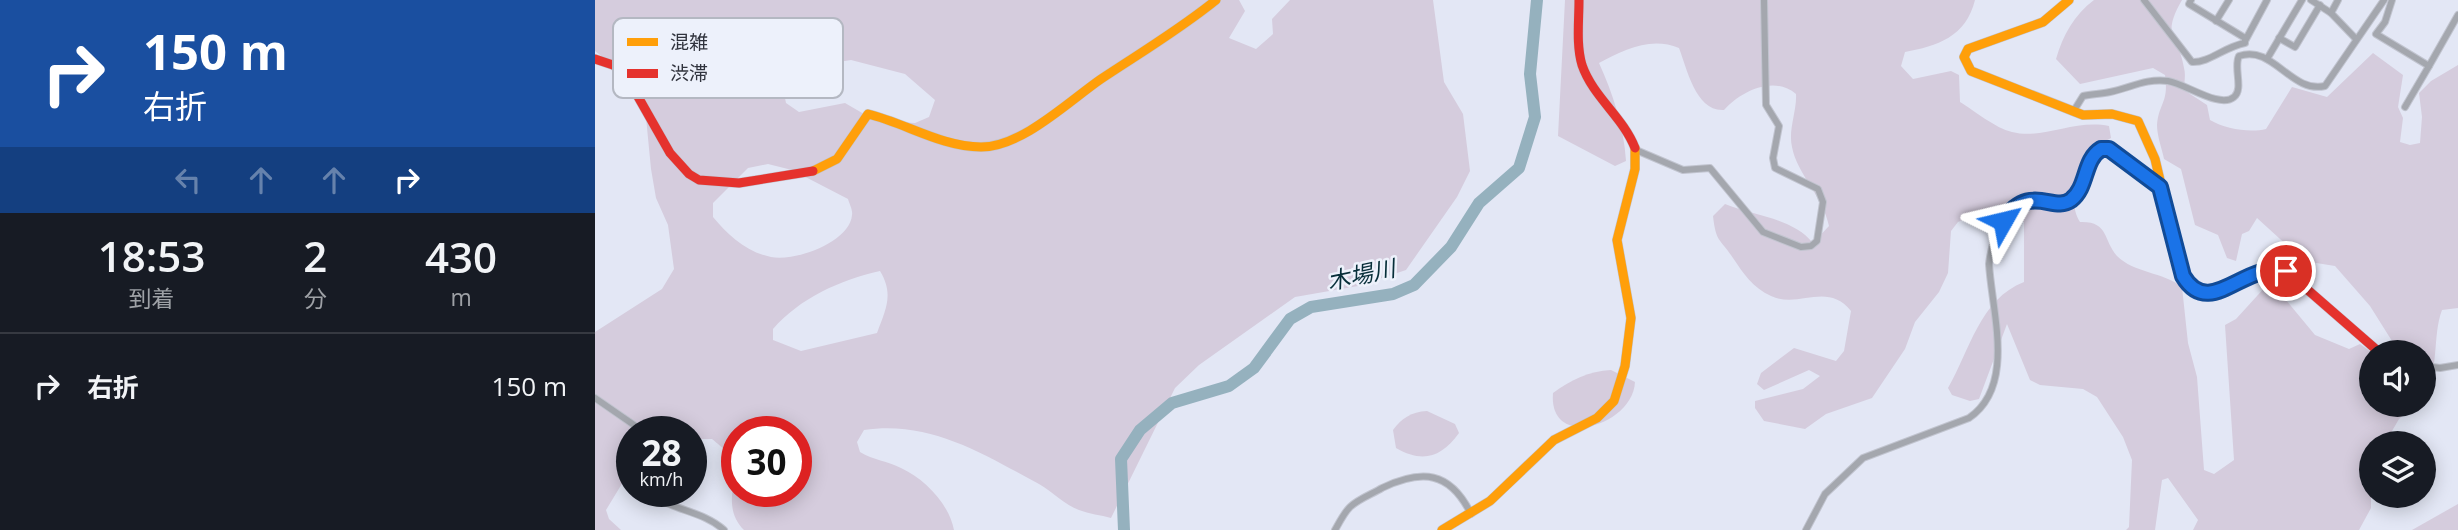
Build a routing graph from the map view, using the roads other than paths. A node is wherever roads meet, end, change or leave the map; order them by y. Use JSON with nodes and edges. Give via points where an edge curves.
{"nodes":[{"id":1,"x":1216,"y":0,"type":"edge"},
{"id":2,"x":1580,"y":0,"type":"edge"},
{"id":3,"x":1764,"y":0,"type":"edge"},
{"id":4,"x":2069,"y":0,"type":"edge"},
{"id":5,"x":2144,"y":0,"type":"edge"},
{"id":6,"x":2191,"y":0,"type":"edge"},
{"id":7,"x":2228,"y":0,"type":"edge"},
{"id":8,"x":2267,"y":0,"type":"edge"},
{"id":9,"x":2302,"y":0,"type":"edge"},
{"id":10,"x":2311,"y":0,"type":"edge"},
{"id":11,"x":2338,"y":0,"type":"edge"},
{"id":12,"x":2384,"y":0,"type":"edge"},
{"id":13,"x":2392,"y":0,"type":"edge"},
{"id":14,"x":2320,"y":5,"type":"junction"},
{"id":15,"x":2331,"y":13,"type":"junction"},
{"id":16,"x":2458,"y":15,"type":"edge"},
{"id":17,"x":2216,"y":21,"type":"junction"},
{"id":18,"x":2279,"y":38,"type":"junction"},
{"id":19,"x":2355,"y":39,"type":"junction"},
{"id":20,"x":2245,"y":40,"type":"junction"},
{"id":21,"x":2247,"y":53,"type":"junction"},
{"id":22,"x":2267,"y":59,"type":"junction"},
{"id":23,"x":595,"y":60,"type":"edge"},
{"id":24,"x":613,"y":65,"type":"edge"},
{"id":25,"x":2428,"y":66,"type":"junction"},
{"id":26,"x":637,"y":98,"type":"edge"},
{"id":27,"x":2405,"y":107,"type":"dead end"},
{"id":28,"x":2073,"y":112,"type":"junction"},
{"id":29,"x":1636,"y":150,"type":"junction"},
{"id":30,"x":2160,"y":187,"type":"junction"},
{"id":31,"x":2365,"y":340,"type":"edge"},
{"id":32,"x":2458,"y":365,"type":"edge"},
{"id":33,"x":2436,"y":368,"type":"edge"},
{"id":34,"x":595,"y":398,"type":"edge"},
{"id":35,"x":621,"y":416,"type":"edge"},
{"id":36,"x":679,"y":507,"type":"edge"},
{"id":37,"x":1471,"y":514,"type":"junction"},
{"id":38,"x":725,"y":530,"type":"edge"},
{"id":39,"x":1335,"y":530,"type":"edge"},
{"id":40,"x":1442,"y":530,"type":"edge"},
{"id":41,"x":1806,"y":530,"type":"edge"}],
"edges":[{"from":1,"to":26,"type":"street","via":[[1177,33],[1100,80],[1058,114],[996,146],[951,142],[869,114],[861,119],[843,155],[834,162],[781,178],[703,183],[687,175]]},
{"from":2,"to":29,"type":"street","via":[[1585,72],[1630,133]]},
{"from":3,"to":29,"type":"street","via":[[1766,105],[1779,126],[1775,168],[1818,189],[1823,202],[1817,242],[1801,247],[1763,232],[1710,169],[1683,170]]},
{"from":4,"to":28,"type":"street","via":[[2043,22],[1980,43],[1964,57],[1971,71],[1985,79],[2039,95]]},
{"from":5,"to":20,"type":"street","via":[[2192,62],[2202,62]]},
{"from":6,"to":17,"type":"street","via":[[2189,4]]},
{"from":7,"to":17,"type":"street"},
{"from":8,"to":20,"type":"street"},
{"from":9,"to":18,"type":"street"},
{"from":10,"to":14,"type":"street"},
{"from":11,"to":15,"type":"street"},
{"from":12,"to":19,"type":"street"},
{"from":13,"to":25,"type":"street","via":[[2376,34]]},
{"from":14,"to":15,"type":"street"},
{"from":14,"to":18,"type":"street","via":[[2295,47]]},
{"from":15,"to":19,"type":"street"},
{"from":16,"to":25,"type":"street"},
{"from":17,"to":20,"type":"street"},
{"from":18,"to":22,"type":"street"},
{"from":19,"to":22,"type":"street","via":[[2325,86],[2307,86]]},
{"from":20,"to":21,"type":"street"},
{"from":21,"to":22,"type":"street"},
{"from":21,"to":28,"type":"street","via":[[2235,63],[2235,96],[2225,101],[2178,83],[2142,81],[2083,96]]},
{"from":23,"to":24,"type":"street"},
{"from":25,"to":27,"type":"street"},
{"from":28,"to":30,"type":"street","via":[[2138,121],[2155,159]]},
{"from":29,"to":37,"type":"street","via":[[1636,167],[1617,226],[1616,248],[1631,309],[1631,328],[1614,402],[1585,426],[1548,444],[1504,489]]},
{"from":30,"to":31,"type":"street","via":[[2188,284],[2211,294],[2260,270],[2286,271]]},
{"from":30,"to":41,"type":"street","via":[[2113,151],[2101,149],[2091,158],[2080,190],[2070,202],[2040,199],[2010,211],[1990,255],[1997,377],[1990,398],[1969,418],[1863,458],[1825,494]]},
{"from":32,"to":33,"type":"street"},
{"from":34,"to":35,"type":"street"},
{"from":36,"to":38,"type":"street","via":[[714,520]]},
{"from":37,"to":39,"type":"street","via":[[1450,484],[1430,476],[1404,478],[1349,508]]},
{"from":37,"to":40,"type":"street"}]}
